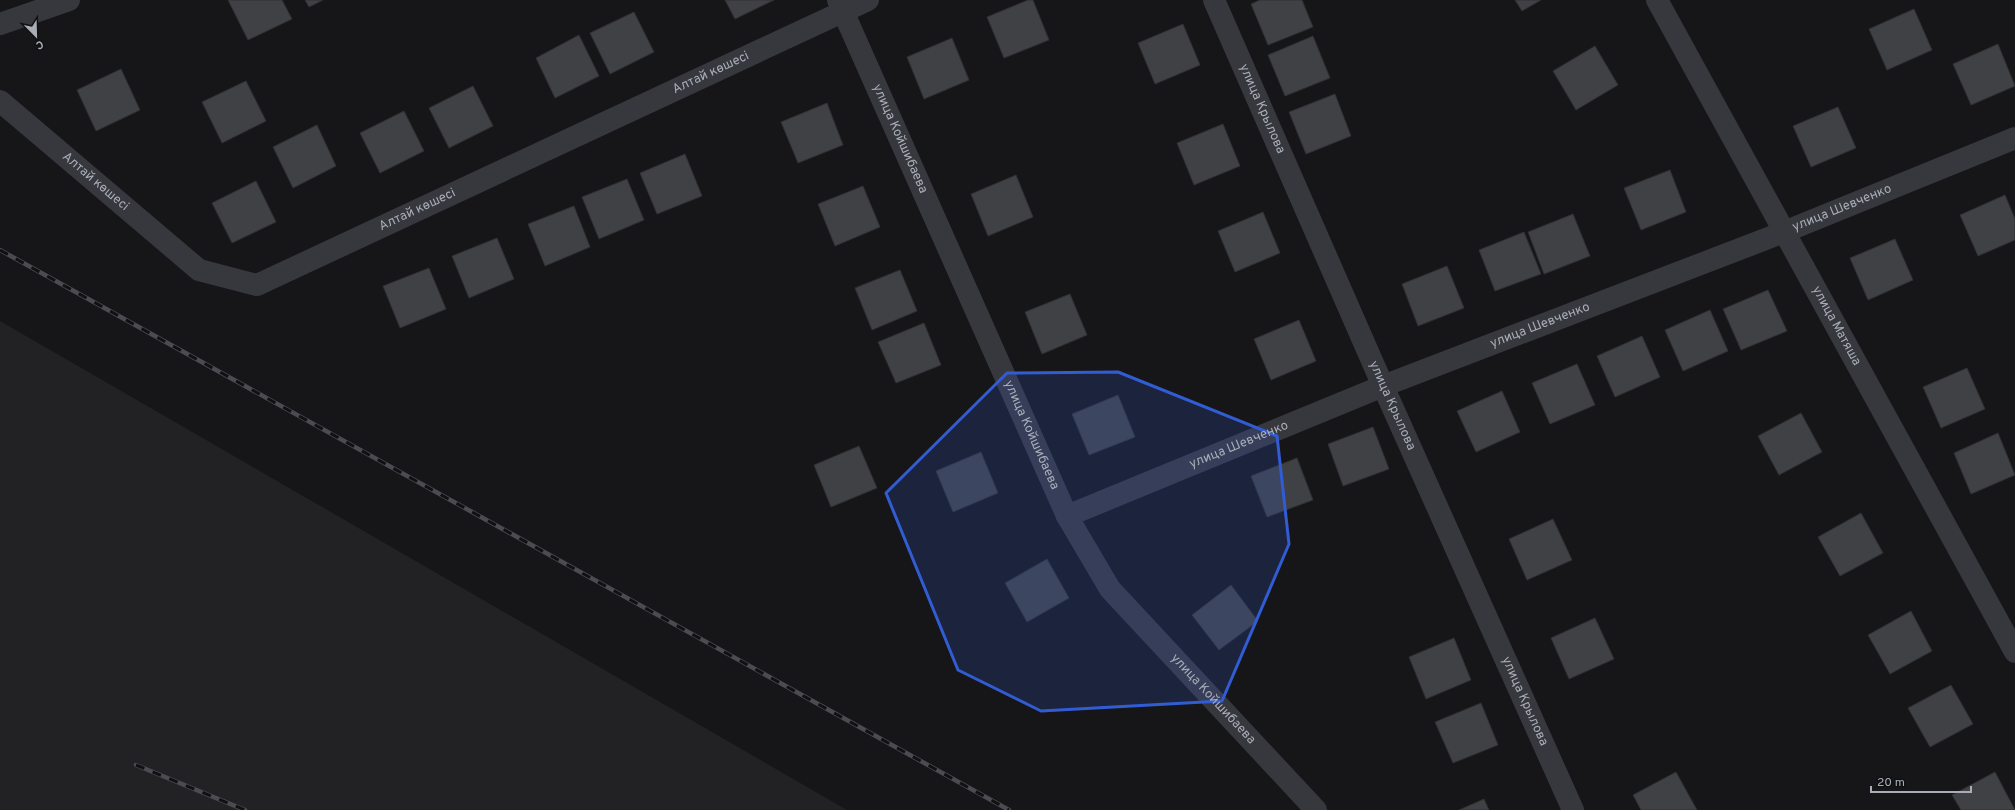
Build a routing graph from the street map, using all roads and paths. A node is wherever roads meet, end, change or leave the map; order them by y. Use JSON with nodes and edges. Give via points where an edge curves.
{"nodes":[{"id":1,"x":69,"y":0,"type":"edge"},
{"id":2,"x":868,"y":0,"type":"edge"},
{"id":3,"x":1214,"y":0,"type":"edge"},
{"id":4,"x":1657,"y":0,"type":"edge"},
{"id":5,"x":841,"y":6,"type":"edge"},
{"id":6,"x":0,"y":24,"type":"edge"},
{"id":7,"x":0,"y":101,"type":"edge"},
{"id":8,"x":2015,"y":138,"type":"edge"},
{"id":9,"x":1784,"y":232,"type":"junction"},
{"id":10,"x":1383,"y":386,"type":"junction"},
{"id":11,"x":1067,"y":516,"type":"junction"},
{"id":12,"x":2015,"y":652,"type":"edge"},
{"id":13,"x":1316,"y":810,"type":"edge"},
{"id":14,"x":1573,"y":810,"type":"edge"}],
"edges":[{"from":1,"to":6,"type":"street"},
{"from":2,"to":5,"type":"street","name":"Алтай көшесі"},
{"from":3,"to":10,"type":"street","name":"улица Крылова"},
{"from":4,"to":9,"type":"street","name":"улица Матяша"},
{"from":5,"to":7,"type":"street","name":"Алтай көшесі","via":[[257,285],[199,270]]},
{"from":5,"to":11,"type":"street","name":"улица Койшибаева"},
{"from":8,"to":9,"type":"street","name":"улица Шевченко"},
{"from":9,"to":10,"type":"street","name":"улица Шевченко"},
{"from":9,"to":12,"type":"street","name":"улица Матяша"},
{"from":10,"to":11,"type":"street","name":"улица Шевченко"},
{"from":10,"to":14,"type":"street","name":"улица Крылова"},
{"from":11,"to":13,"type":"street","name":"улица Койшибаева","via":[[1110,589]]}]}
